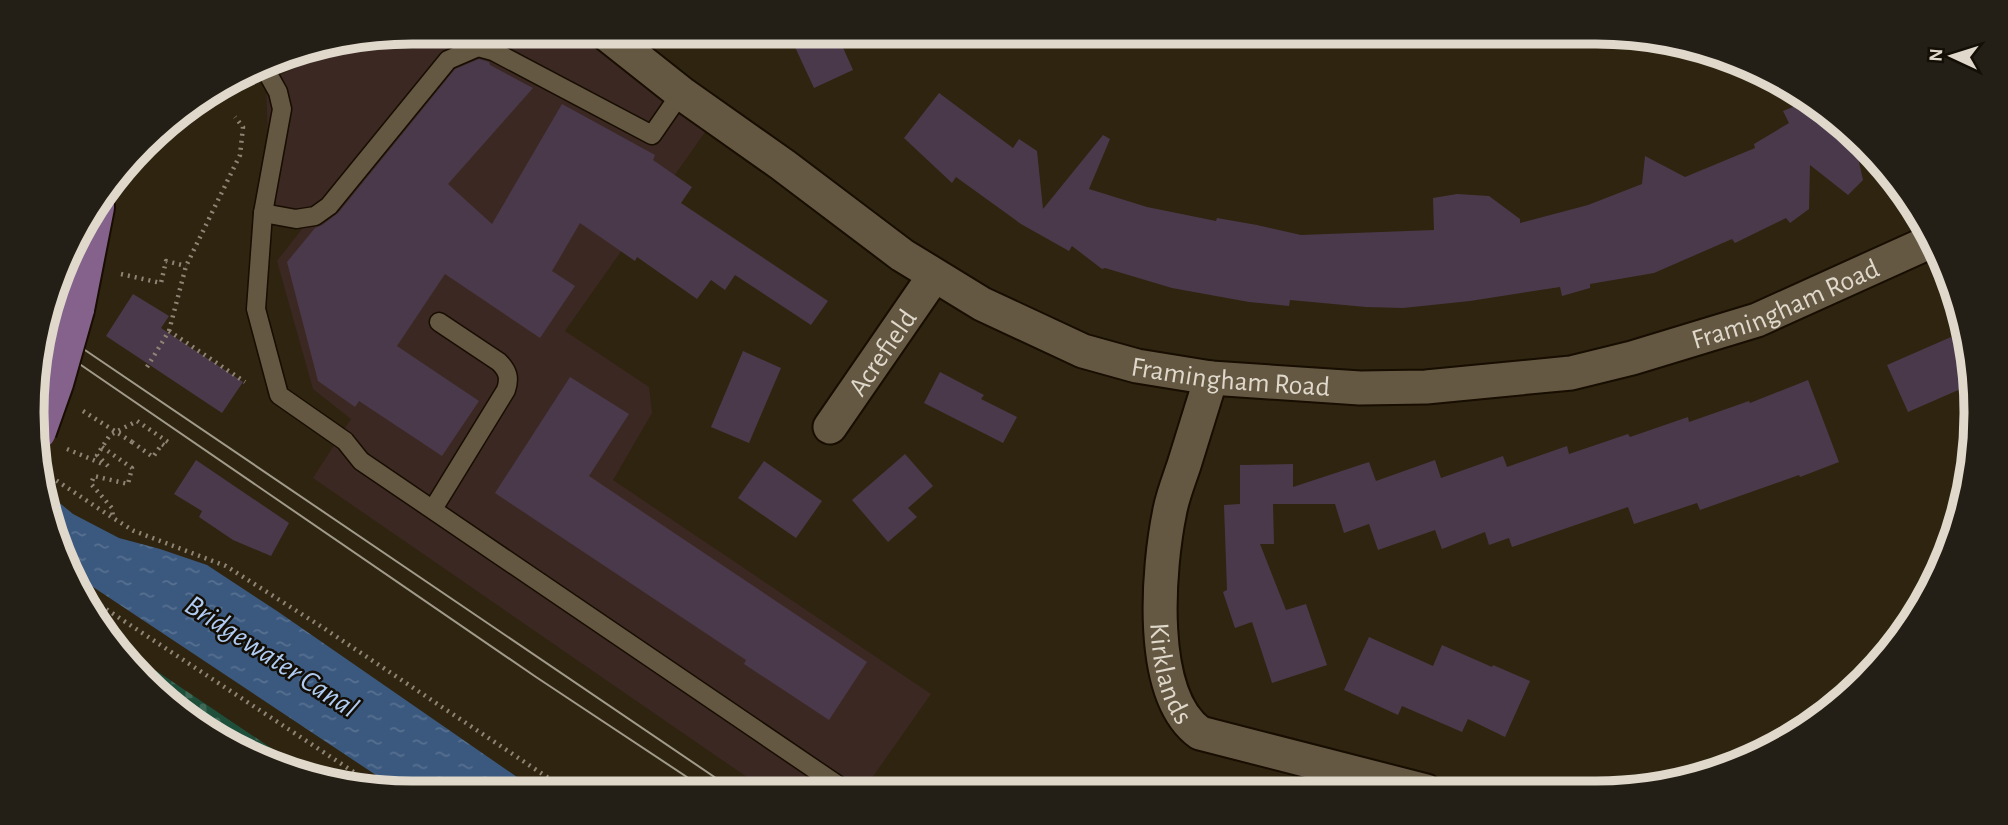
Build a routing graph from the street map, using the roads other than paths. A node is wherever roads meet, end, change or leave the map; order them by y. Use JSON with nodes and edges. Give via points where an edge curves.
{"nodes":[{"id":1,"x":469,"y":44,"type":"edge"},
{"id":2,"x":482,"y":44,"type":"edge"},
{"id":3,"x":619,"y":44,"type":"edge"},
{"id":4,"x":268,"y":74,"type":"edge"},
{"id":5,"x":681,"y":93,"type":"junction"},
{"id":6,"x":263,"y":213,"type":"junction"},
{"id":7,"x":1924,"y":245,"type":"edge"},
{"id":8,"x":83,"y":246,"type":"edge"},
{"id":9,"x":934,"y":276,"type":"junction"},
{"id":10,"x":69,"y":295,"type":"edge"},
{"id":11,"x":439,"y":322,"type":"dead end"},
{"id":12,"x":1211,"y":378,"type":"junction"},
{"id":13,"x":830,"y":427,"type":"dead end"},
{"id":14,"x":49,"y":439,"type":"edge"},
{"id":15,"x":433,"y":509,"type":"junction"},
{"id":16,"x":832,"y":781,"type":"edge"},
{"id":17,"x":1387,"y":781,"type":"edge"}],
"edges":[{"from":1,"to":6,"type":"lane","via":[[448,60],[329,206],[315,216],[296,219]]},
{"from":2,"to":5,"type":"lane","via":[[652,135]]},
{"from":3,"to":5,"type":"street","name":"Framingham Road"},
{"from":4,"to":6,"type":"lane","via":[[282,109]]},
{"from":5,"to":9,"type":"street","name":"Framingham Road"},
{"from":6,"to":15,"type":"lane","via":[[256,309],[279,395],[345,441],[361,461]]},
{"from":7,"to":12,"type":"street","name":"Framingham Road","via":[[1757,320],[1571,373],[1426,387],[1360,388]]},
{"from":8,"to":10,"type":"main road"},
{"from":9,"to":12,"type":"street","name":"Framingham Road","via":[[1083,351],[1137,366]]},
{"from":9,"to":13,"type":"street","name":"Acrefield"},
{"from":10,"to":14,"type":"main road","bridge":true,"via":[[51,392]]},
{"from":11,"to":15,"type":"lane","via":[[499,362],[508,383]]},
{"from":12,"to":17,"type":"street","name":"Kirklands","via":[[1170,509],[1162,567],[1163,655],[1180,711],[1200,733]]},
{"from":15,"to":16,"type":"lane"}]}
